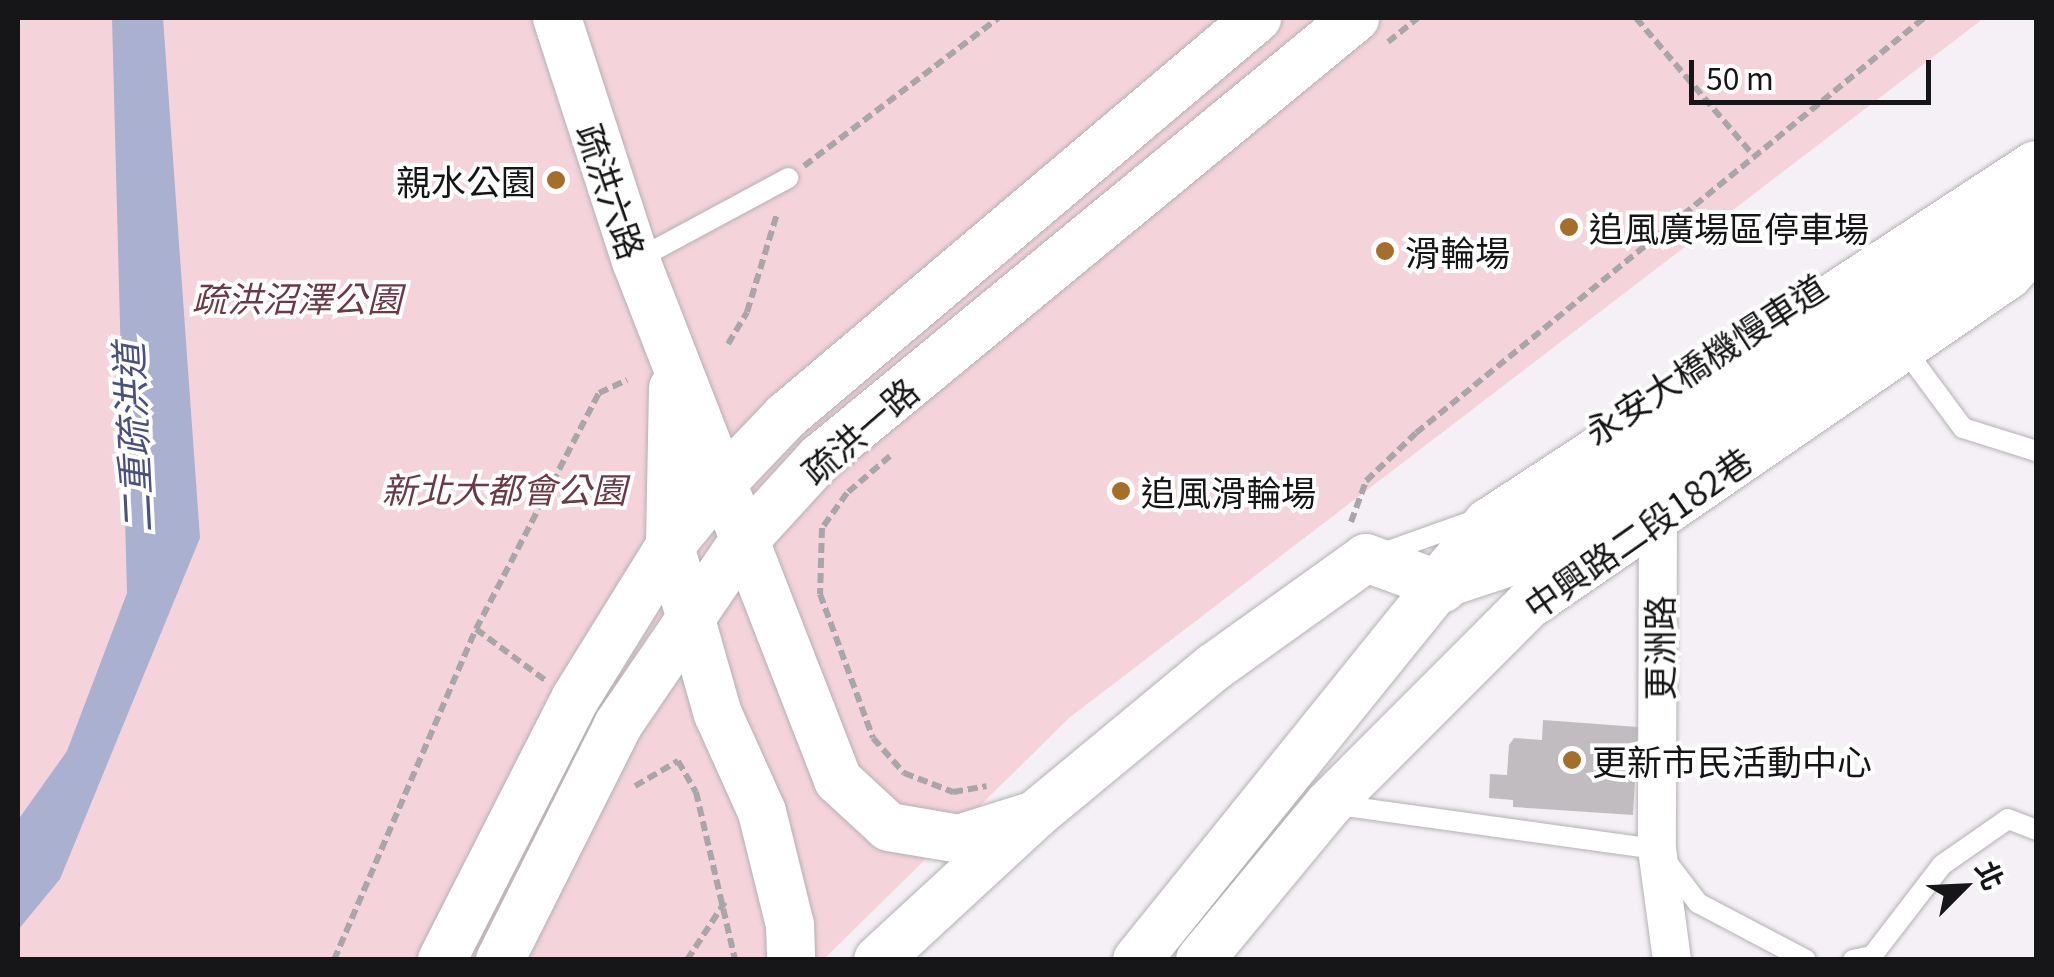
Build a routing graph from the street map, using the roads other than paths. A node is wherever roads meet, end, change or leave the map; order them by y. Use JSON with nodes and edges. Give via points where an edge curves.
{"nodes":[{"id":1,"x":556,"y":18,"type":"edge"},
{"id":2,"x":1257,"y":18,"type":"edge"},
{"id":3,"x":1367,"y":33,"type":"edge"},
{"id":4,"x":2030,"y":158,"type":"edge"},
{"id":5,"x":788,"y":178,"type":"road end"},
{"id":6,"x":2036,"y":220,"type":"edge"},
{"id":7,"x":2036,"y":244,"type":"edge"},
{"id":8,"x":636,"y":260,"type":"junction"},
{"id":9,"x":1904,"y":346,"type":"junction"},
{"id":10,"x":674,"y":363,"type":"junction"},
{"id":11,"x":1568,"y":446,"type":"dead end"},
{"id":12,"x":2036,"y":450,"type":"edge"},
{"id":13,"x":1534,"y":468,"type":"dead end"},
{"id":14,"x":721,"y":484,"type":"junction"},
{"id":15,"x":1658,"y":515,"type":"junction"},
{"id":16,"x":744,"y":542,"type":"junction"},
{"id":17,"x":670,"y":546,"type":"junction"},
{"id":18,"x":1351,"y":546,"type":"junction"},
{"id":19,"x":1440,"y":584,"type":"junction"},
{"id":20,"x":689,"y":614,"type":"junction"},
{"id":21,"x":1018,"y":799,"type":"junction"},
{"id":22,"x":1329,"y":804,"type":"junction"},
{"id":23,"x":2036,"y":830,"type":"edge"},
{"id":24,"x":1657,"y":850,"type":"junction"},
{"id":25,"x":442,"y":960,"type":"edge"},
{"id":26,"x":500,"y":960,"type":"edge"},
{"id":27,"x":792,"y":960,"type":"edge"},
{"id":28,"x":878,"y":960,"type":"edge"},
{"id":29,"x":1137,"y":960,"type":"edge"},
{"id":30,"x":1200,"y":960,"type":"edge"},
{"id":31,"x":1672,"y":960,"type":"edge"},
{"id":32,"x":1806,"y":960,"type":"edge"},
{"id":33,"x":1853,"y":960,"type":"edge"}],
"edges":[{"from":1,"to":8,"type":"street","name":"疏洪六路"},
{"from":2,"to":14,"type":"street","name":"疏洪一路","via":[[786,416]]},
{"from":3,"to":16,"type":"street","name":"疏洪一路","via":[[820,458]]},
{"from":4,"to":11,"type":"lane","name":"永安大橋機慢車道"},
{"from":4,"to":19,"type":"main road","via":[[1490,526]]},
{"from":5,"to":8,"type":"lane"},
{"from":6,"to":19,"type":"street","via":[[1509,562]]},
{"from":7,"to":9,"type":"street","name":"中興路二段182巷","via":[[2008,275]]},
{"from":8,"to":10,"type":"street","name":"疏洪六路"},
{"from":9,"to":12,"type":"lane","via":[[1963,428]]},
{"from":9,"to":15,"type":"street","name":"中興路二段182巷"},
{"from":10,"to":14,"type":"street","name":"疏洪六路"},
{"from":10,"to":17,"type":"street","name":"疏洪六路"},
{"from":13,"to":18,"type":"lane","via":[[1457,531]]},
{"from":14,"to":16,"type":"street","name":"疏洪六路"},
{"from":14,"to":17,"type":"street","name":"疏洪一路"},
{"from":15,"to":22,"type":"street","name":"中興路二段182巷","via":[[1528,605]]},
{"from":15,"to":24,"type":"street","name":"更洲路"},
{"from":16,"to":20,"type":"street","name":"疏洪一路"},
{"from":16,"to":21,"type":"street","name":"疏洪六路","via":[[838,780],[888,827],[958,838]]},
{"from":17,"to":20,"type":"street"},
{"from":17,"to":25,"type":"street","name":"疏洪一路","via":[[575,699]]},
{"from":18,"to":19,"type":"street"},
{"from":18,"to":21,"type":"street","via":[[1214,667]]},
{"from":19,"to":29,"type":"street"},
{"from":20,"to":26,"type":"street","name":"疏洪一路","via":[[618,725]]},
{"from":20,"to":27,"type":"street","via":[[718,714],[762,812]]},
{"from":21,"to":28,"type":"street"},
{"from":22,"to":24,"type":"lane"},
{"from":22,"to":30,"type":"street","name":"中興路二段182巷"},
{"from":23,"to":33,"type":"lane","via":[[2008,819],[1942,865],[1872,956]]},
{"from":24,"to":31,"type":"street","name":"更洲路"},
{"from":24,"to":32,"type":"lane","via":[[1698,903]]}]}
